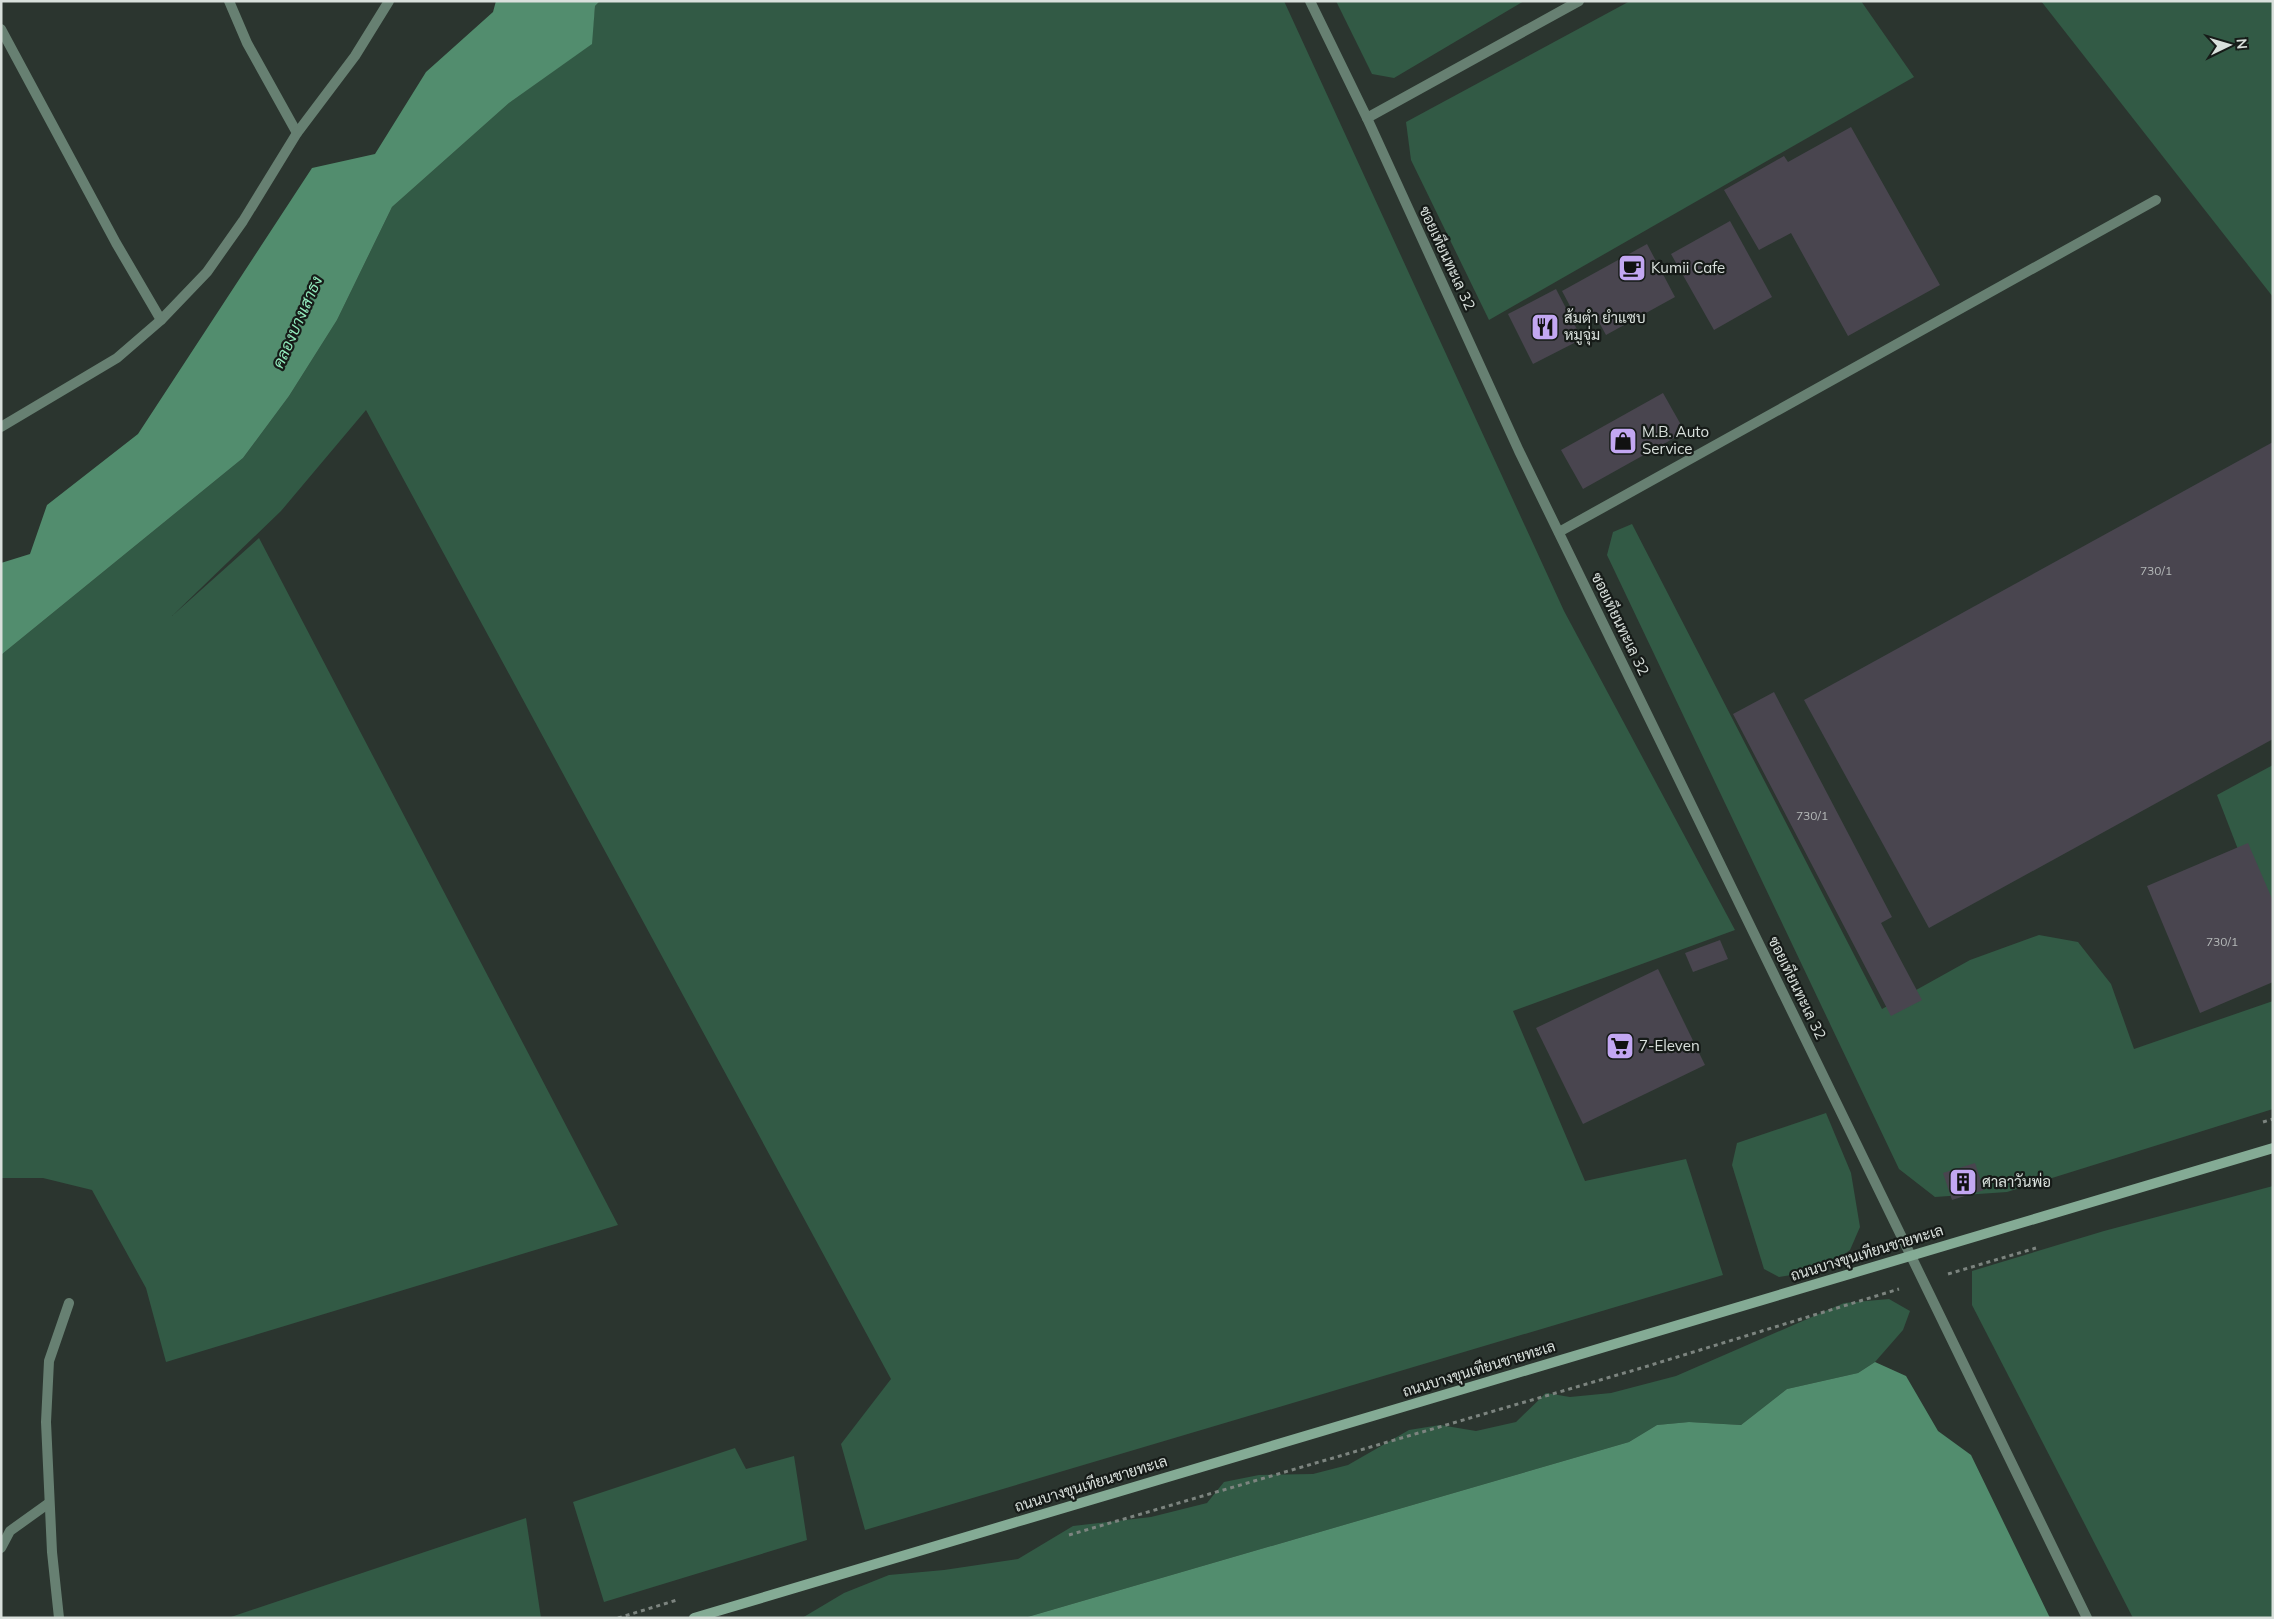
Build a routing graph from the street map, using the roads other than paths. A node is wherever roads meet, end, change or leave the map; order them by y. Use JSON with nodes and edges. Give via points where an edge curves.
{"nodes":[{"id":1,"x":229,"y":1,"type":"edge"},
{"id":2,"x":389,"y":1,"type":"edge"},
{"id":3,"x":1310,"y":1,"type":"edge"},
{"id":4,"x":1579,"y":1,"type":"edge"},
{"id":5,"x":1,"y":29,"type":"edge"},
{"id":6,"x":1367,"y":118,"type":"junction"},
{"id":7,"x":298,"y":132,"type":"junction"},
{"id":8,"x":2156,"y":200,"type":"dead end"},
{"id":9,"x":161,"y":320,"type":"junction"},
{"id":10,"x":1,"y":428,"type":"edge"},
{"id":11,"x":1559,"y":532,"type":"junction"},
{"id":12,"x":2273,"y":1148,"type":"edge"},
{"id":13,"x":1911,"y":1256,"type":"junction"},
{"id":14,"x":69,"y":1303,"type":"dead end"},
{"id":15,"x":49,"y":1503,"type":"junction"},
{"id":16,"x":1,"y":1548,"type":"edge"},
{"id":17,"x":59,"y":1618,"type":"edge"},
{"id":18,"x":694,"y":1618,"type":"edge"},
{"id":19,"x":2087,"y":1618,"type":"edge"}],
"edges":[{"from":1,"to":7,"type":"street","via":[[247,43]]},
{"from":2,"to":7,"type":"street","via":[[355,56]]},
{"from":3,"to":6,"type":"street","name":"ซอยเทียนทะเล 32"},
{"from":4,"to":6,"type":"street"},
{"from":5,"to":9,"type":"street"},
{"from":6,"to":11,"type":"street","name":"ซอยเทียนทะเล 32","via":[[1519,452]]},
{"from":7,"to":9,"type":"street","via":[[243,221],[206,272]]},
{"from":8,"to":11,"type":"street"},
{"from":9,"to":10,"type":"street","via":[[117,358]]},
{"from":11,"to":13,"type":"street","name":"ซอยเทียนทะเล 32"},
{"from":12,"to":13,"type":"main road","name":"ถนนบางขุนเทียนชายทะเล"},
{"from":13,"to":18,"type":"main road","name":"ถนนบางขุนเทียนชายทะเล"},
{"from":13,"to":19,"type":"street","name":"ซอยเทียนทะเล 32"},
{"from":14,"to":15,"type":"street","via":[[49,1361],[46,1422]]},
{"from":15,"to":16,"type":"street","via":[[10,1531]]},
{"from":15,"to":17,"type":"street"}]}
